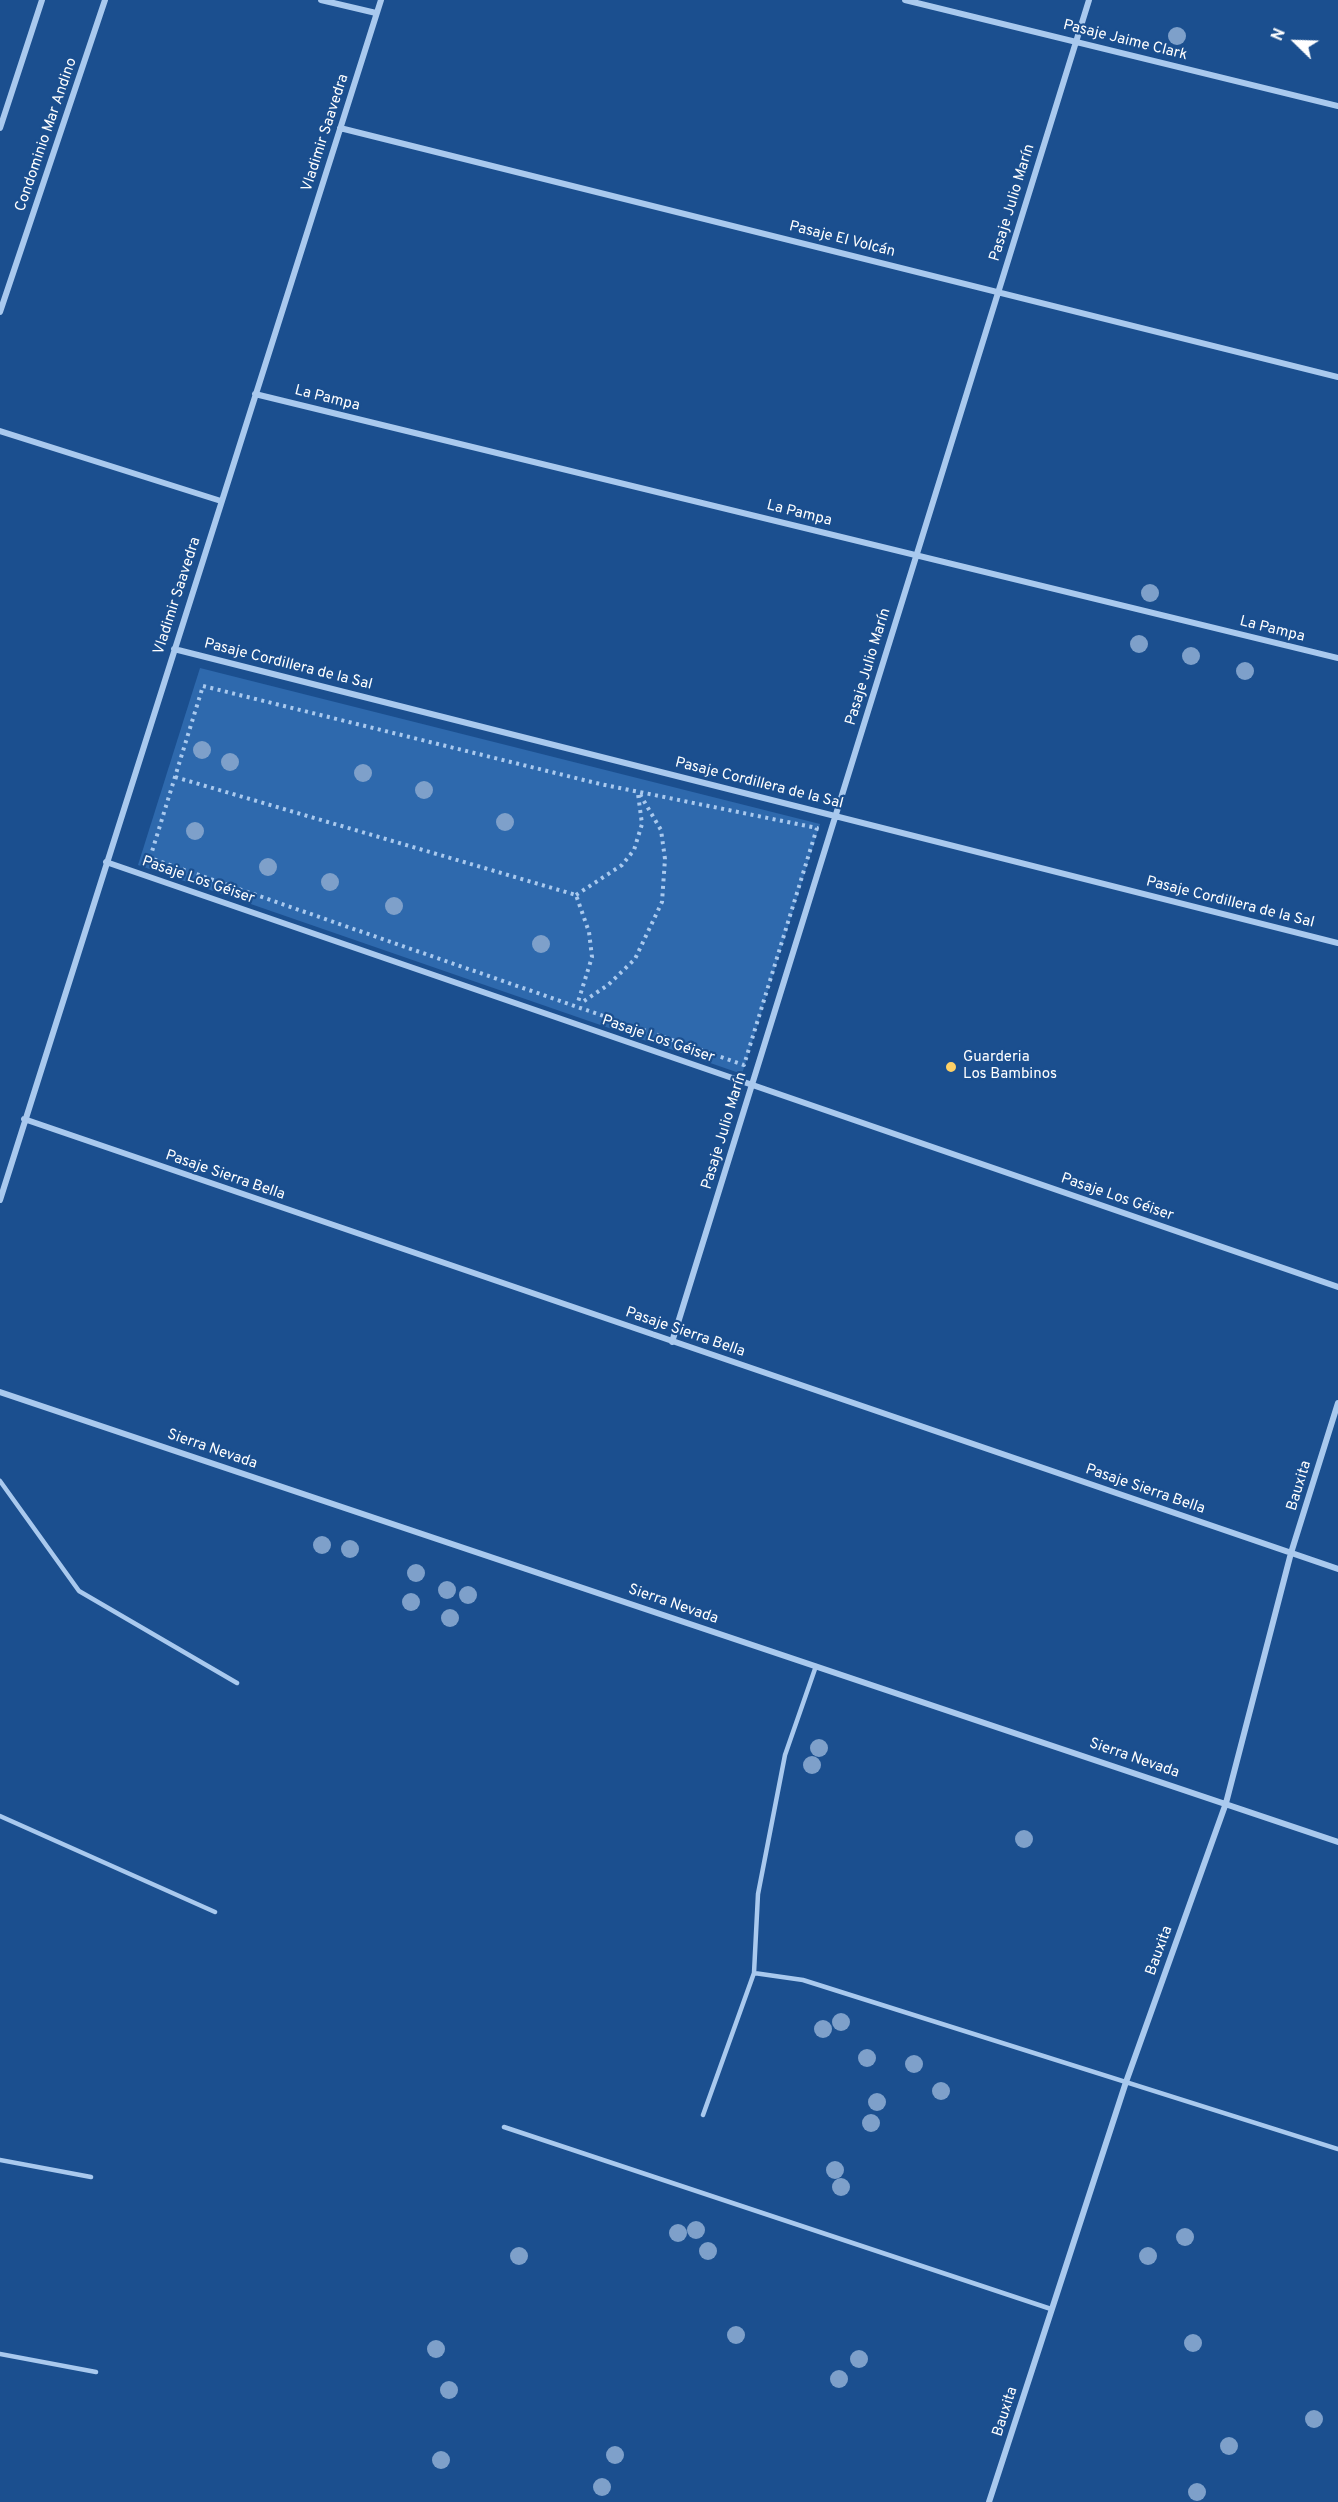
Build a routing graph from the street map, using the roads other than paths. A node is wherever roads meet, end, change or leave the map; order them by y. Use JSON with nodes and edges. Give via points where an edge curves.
{"nodes":[{"id":1,"x":42,"y":0,"type":"edge"},
{"id":2,"x":105,"y":0,"type":"edge"},
{"id":3,"x":321,"y":0,"type":"edge"},
{"id":4,"x":381,"y":0,"type":"edge"},
{"id":5,"x":905,"y":0,"type":"edge"},
{"id":6,"x":1089,"y":0,"type":"edge"},
{"id":7,"x":376,"y":14,"type":"junction"},
{"id":8,"x":1076,"y":42,"type":"junction"},
{"id":9,"x":1338,"y":106,"type":"edge"},
{"id":10,"x":0,"y":128,"type":"edge"},
{"id":11,"x":340,"y":128,"type":"junction"},
{"id":12,"x":998,"y":292,"type":"junction"},
{"id":13,"x":0,"y":312,"type":"edge"},
{"id":14,"x":1338,"y":377,"type":"edge"},
{"id":15,"x":255,"y":394,"type":"junction"},
{"id":16,"x":0,"y":431,"type":"edge"},
{"id":17,"x":221,"y":501,"type":"junction"},
{"id":18,"x":916,"y":555,"type":"junction"},
{"id":19,"x":174,"y":649,"type":"junction"},
{"id":20,"x":1338,"y":658,"type":"edge"},
{"id":21,"x":835,"y":816,"type":"junction"},
{"id":22,"x":106,"y":862,"type":"junction"},
{"id":23,"x":1338,"y":943,"type":"edge"},
{"id":24,"x":752,"y":1085,"type":"junction"},
{"id":25,"x":24,"y":1119,"type":"junction"},
{"id":26,"x":0,"y":1200,"type":"edge"},
{"id":27,"x":1338,"y":1287,"type":"edge"},
{"id":28,"x":672,"y":1342,"type":"junction"},
{"id":29,"x":0,"y":1392,"type":"edge"},
{"id":30,"x":1338,"y":1403,"type":"edge"},
{"id":31,"x":0,"y":1481,"type":"edge"},
{"id":32,"x":1291,"y":1553,"type":"junction"},
{"id":33,"x":1338,"y":1569,"type":"edge"},
{"id":34,"x":816,"y":1665,"type":"junction"},
{"id":35,"x":237,"y":1683,"type":"dead end"},
{"id":36,"x":1226,"y":1803,"type":"junction"},
{"id":37,"x":0,"y":1816,"type":"edge"},
{"id":38,"x":1338,"y":1842,"type":"edge"},
{"id":39,"x":215,"y":1912,"type":"dead end"},
{"id":40,"x":754,"y":1973,"type":"junction"},
{"id":41,"x":1126,"y":2082,"type":"junction"},
{"id":42,"x":703,"y":2115,"type":"dead end"},
{"id":43,"x":504,"y":2127,"type":"dead end"},
{"id":44,"x":1338,"y":2149,"type":"edge"},
{"id":45,"x":0,"y":2160,"type":"edge"},
{"id":46,"x":91,"y":2177,"type":"dead end"},
{"id":47,"x":1051,"y":2309,"type":"junction"},
{"id":48,"x":0,"y":2354,"type":"edge"},
{"id":49,"x":96,"y":2372,"type":"dead end"},
{"id":50,"x":989,"y":2502,"type":"edge"}],
"edges":[{"from":1,"to":10,"type":"street"},
{"from":2,"to":13,"type":"street","name":"Condominio Mar Andino"},
{"from":3,"to":7,"type":"street"},
{"from":4,"to":7,"type":"street","name":"Vladimir Saavedra"},
{"from":5,"to":8,"type":"street","name":"Pasaje Jaime Clark"},
{"from":6,"to":8,"type":"street","name":"Pasaje Julio Marín"},
{"from":7,"to":11,"type":"street","name":"Vladimir Saavedra"},
{"from":8,"to":9,"type":"street","name":"Pasaje Jaime Clark"},
{"from":8,"to":12,"type":"street","name":"Pasaje Julio Marín"},
{"from":11,"to":12,"type":"street","name":"Pasaje El Volcán"},
{"from":11,"to":15,"type":"street","name":"Vladimir Saavedra"},
{"from":12,"to":14,"type":"street","name":"Pasaje El Volcán"},
{"from":12,"to":18,"type":"street","name":"Pasaje Julio Marín"},
{"from":15,"to":17,"type":"street","name":"Vladimir Saavedra"},
{"from":15,"to":18,"type":"street","name":"La Pampa"},
{"from":16,"to":17,"type":"street"},
{"from":17,"to":19,"type":"street","name":"Vladimir Saavedra"},
{"from":18,"to":20,"type":"street","name":"La Pampa"},
{"from":18,"to":21,"type":"street","name":"Pasaje Julio Marín"},
{"from":19,"to":21,"type":"street","name":"Pasaje Cordillera de la Sal"},
{"from":19,"to":22,"type":"street","name":"Vladimir Saavedra"},
{"from":21,"to":23,"type":"street","name":"Pasaje Cordillera de la Sal"},
{"from":21,"to":24,"type":"street","name":"Pasaje Julio Marín"},
{"from":22,"to":24,"type":"street","name":"Pasaje Los Géiser"},
{"from":22,"to":25,"type":"street","name":"Vladimir Saavedra"},
{"from":24,"to":27,"type":"street","name":"Pasaje Los Géiser"},
{"from":24,"to":28,"type":"street","name":"Pasaje Julio Marín"},
{"from":25,"to":26,"type":"street","name":"Vladimir Saavedra"},
{"from":25,"to":28,"type":"street","name":"Pasaje Sierra Bella"},
{"from":28,"to":32,"type":"street","name":"Pasaje Sierra Bella"},
{"from":29,"to":34,"type":"street","name":"Sierra Nevada"},
{"from":30,"to":32,"type":"street","name":"Bauxita"},
{"from":31,"to":35,"type":"lane","via":[[79,1591]]},
{"from":32,"to":33,"type":"street","name":"Pasaje Sierra Bella"},
{"from":32,"to":36,"type":"street","name":"Bauxita"},
{"from":34,"to":36,"type":"street","name":"Sierra Nevada"},
{"from":34,"to":40,"type":"lane","via":[[784,1755],[758,1894]]},
{"from":36,"to":38,"type":"street","name":"Sierra Nevada"},
{"from":36,"to":41,"type":"street","name":"Bauxita"},
{"from":37,"to":39,"type":"lane"},
{"from":40,"to":41,"type":"lane","via":[[803,1980]]},
{"from":40,"to":42,"type":"lane"},
{"from":41,"to":44,"type":"lane"},
{"from":41,"to":47,"type":"street","name":"Bauxita"},
{"from":43,"to":47,"type":"lane"},
{"from":45,"to":46,"type":"lane"},
{"from":47,"to":50,"type":"street","name":"Bauxita"},
{"from":48,"to":49,"type":"lane"}]}
